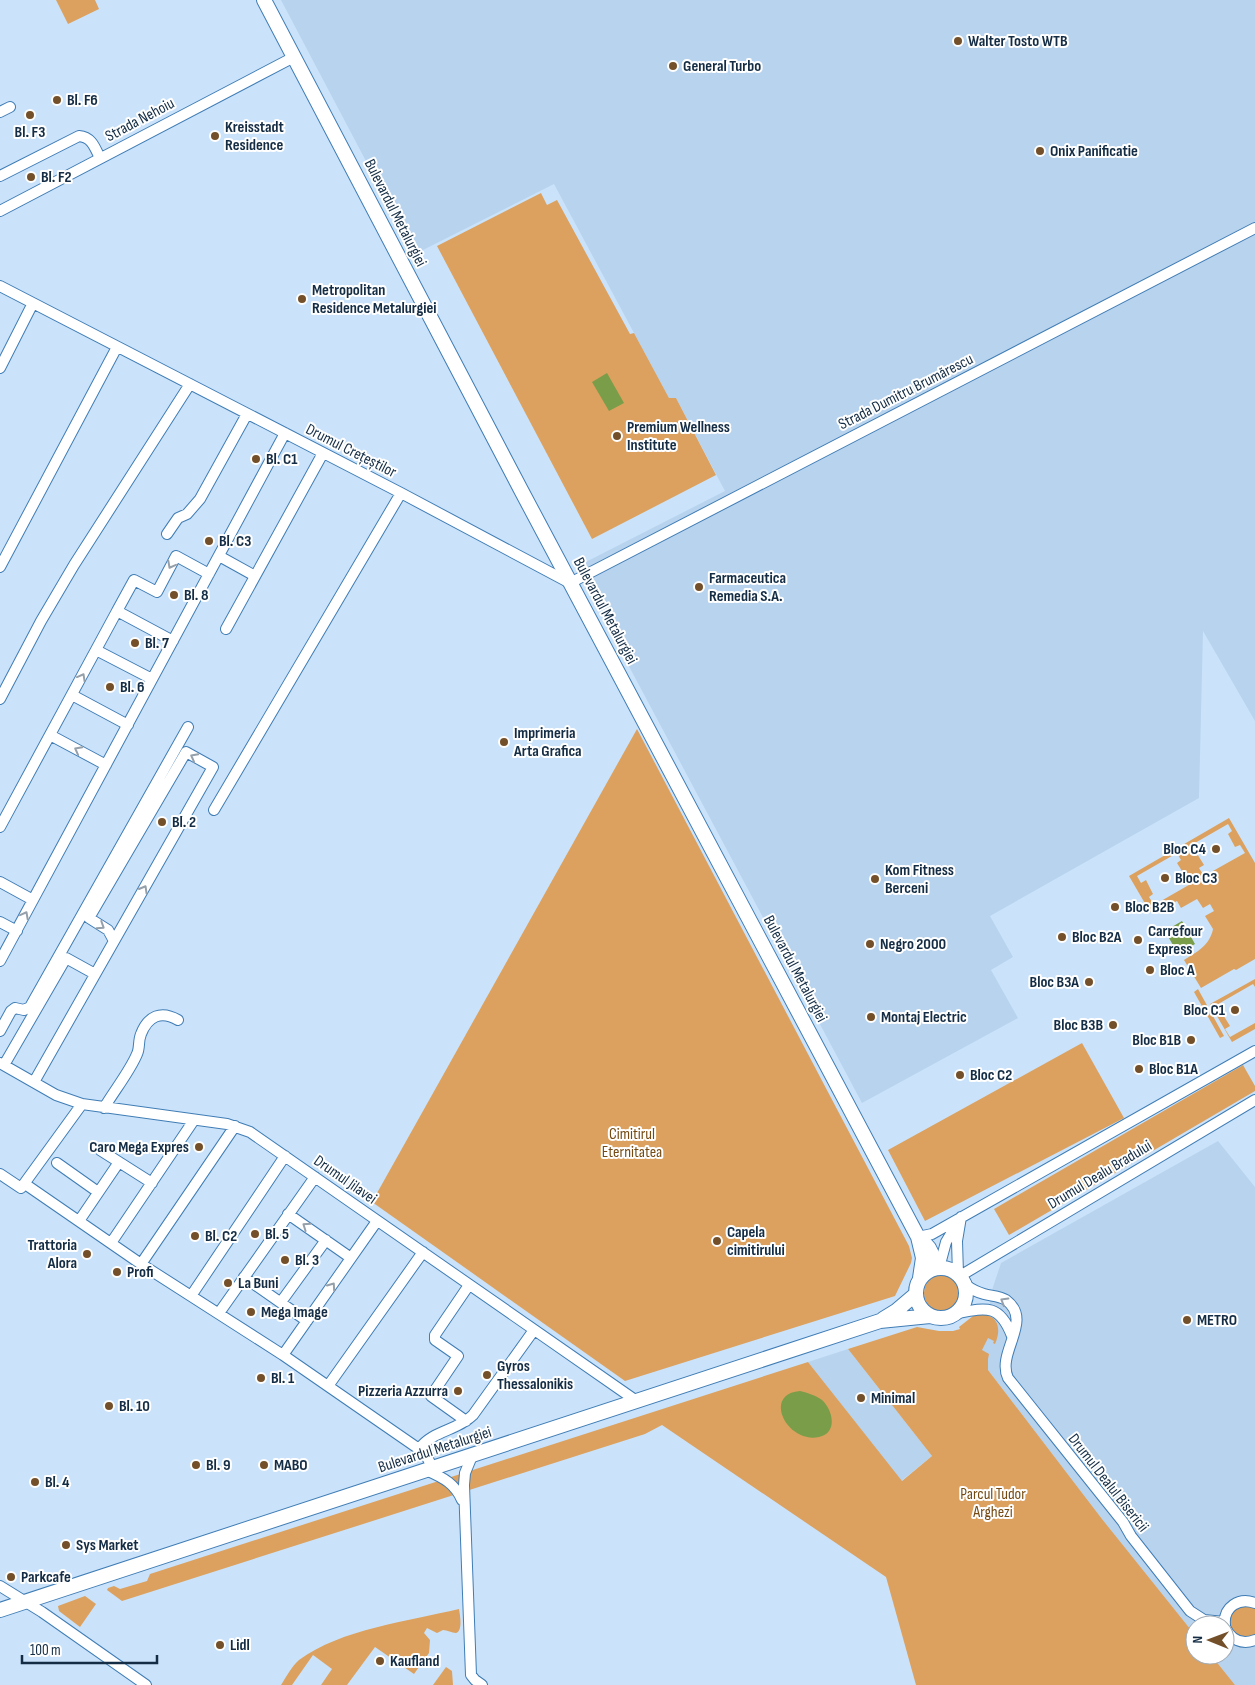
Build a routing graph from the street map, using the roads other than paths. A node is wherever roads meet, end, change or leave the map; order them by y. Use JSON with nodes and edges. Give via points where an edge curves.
{"nodes":[{"id":1,"x":264,"y":0,"type":"edge"},
{"id":2,"x":294,"y":57,"type":"junction"},
{"id":3,"x":100,"y":158,"type":"junction"},
{"id":4,"x":0,"y":176,"type":"edge"},
{"id":5,"x":0,"y":211,"type":"edge"},
{"id":6,"x":1255,"y":228,"type":"edge"},
{"id":7,"x":0,"y":286,"type":"edge"},
{"id":8,"x":33,"y":303,"type":"junction"},
{"id":9,"x":116,"y":346,"type":"junction"},
{"id":10,"x":0,"y":368,"type":"edge"},
{"id":11,"x":190,"y":384,"type":"junction"},
{"id":12,"x":247,"y":414,"type":"junction"},
{"id":13,"x":285,"y":433,"type":"junction"},
{"id":14,"x":323,"y":453,"type":"junction"},
{"id":15,"x":401,"y":493,"type":"junction"},
{"id":16,"x":167,"y":534,"type":"dead end"},
{"id":17,"x":219,"y":556,"type":"junction"},
{"id":18,"x":0,"y":568,"type":"edge"},
{"id":19,"x":209,"y":574,"type":"junction"},
{"id":20,"x":255,"y":576,"type":"junction"},
{"id":21,"x":570,"y":583,"type":"junction"},
{"id":22,"x":118,"y":611,"type":"junction"},
{"id":23,"x":226,"y":629,"type":"dead end"},
{"id":24,"x":173,"y":641,"type":"junction"},
{"id":25,"x":96,"y":650,"type":"junction"},
{"id":26,"x":152,"y":679,"type":"junction"},
{"id":27,"x":72,"y":695,"type":"junction"},
{"id":28,"x":0,"y":699,"type":"edge"},
{"id":29,"x":128,"y":725,"type":"junction"},
{"id":30,"x":188,"y":727,"type":"dead end"},
{"id":31,"x":50,"y":735,"type":"junction"},
{"id":32,"x":106,"y":765,"type":"junction"},
{"id":33,"x":214,"y":810,"type":"dead end"},
{"id":34,"x":0,"y":827,"type":"edge"},
{"id":35,"x":0,"y":882,"type":"edge"},
{"id":36,"x":33,"y":900,"type":"junction"},
{"id":37,"x":0,"y":922,"type":"edge"},
{"id":38,"x":17,"y":931,"type":"junction"},
{"id":39,"x":114,"y":941,"type":"junction"},
{"id":40,"x":0,"y":962,"type":"edge"},
{"id":41,"x":95,"y":974,"type":"junction"},
{"id":42,"x":178,"y":1020,"type":"dead end"},
{"id":43,"x":0,"y":1030,"type":"edge"},
{"id":44,"x":1255,"y":1051,"type":"edge"},
{"id":45,"x":2,"y":1064,"type":"edge"},
{"id":46,"x":34,"y":1082,"type":"junction"},
{"id":47,"x":1255,"y":1100,"type":"edge"},
{"id":48,"x":82,"y":1104,"type":"junction"},
{"id":49,"x":104,"y":1108,"type":"junction"},
{"id":50,"x":194,"y":1120,"type":"junction"},
{"id":51,"x":235,"y":1126,"type":"junction"},
{"id":52,"x":100,"y":1150,"type":"dead end"},
{"id":53,"x":286,"y":1156,"type":"junction"},
{"id":54,"x":119,"y":1162,"type":"junction"},
{"id":55,"x":57,"y":1163,"type":"dead end"},
{"id":56,"x":314,"y":1177,"type":"junction"},
{"id":57,"x":2,"y":1179,"type":"edge"},
{"id":58,"x":152,"y":1183,"type":"junction"},
{"id":59,"x":25,"y":1184,"type":"junction"},
{"id":60,"x":98,"y":1192,"type":"junction"},
{"id":61,"x":288,"y":1214,"type":"junction"},
{"id":62,"x":961,"y":1217,"type":"junction"},
{"id":63,"x":79,"y":1221,"type":"junction"},
{"id":64,"x":378,"y":1221,"type":"junction"},
{"id":65,"x":925,"y":1235,"type":"junction"},
{"id":66,"x":326,"y":1240,"type":"junction"},
{"id":67,"x":111,"y":1243,"type":"junction"},
{"id":68,"x":423,"y":1252,"type":"junction"},
{"id":69,"x":351,"y":1258,"type":"junction"},
{"id":70,"x":141,"y":1264,"type":"junction"},
{"id":71,"x":939,"y":1268,"type":"junction"},
{"id":72,"x":244,"y":1277,"type":"junction"},
{"id":73,"x":920,"y":1278,"type":"junction"},
{"id":74,"x":961,"y":1278,"type":"junction"},
{"id":75,"x":469,"y":1285,"type":"junction"},
{"id":76,"x":916,"y":1294,"type":"junction"},
{"id":77,"x":190,"y":1296,"type":"junction"},
{"id":78,"x":281,"y":1302,"type":"junction"},
{"id":79,"x":958,"y":1312,"type":"junction"},
{"id":80,"x":219,"y":1313,"type":"junction"},
{"id":81,"x":930,"y":1316,"type":"junction"},
{"id":82,"x":307,"y":1321,"type":"junction"},
{"id":83,"x":880,"y":1322,"type":"junction"},
{"id":84,"x":534,"y":1330,"type":"junction"},
{"id":85,"x":1012,"y":1336,"type":"junction"},
{"id":86,"x":283,"y":1355,"type":"junction"},
{"id":87,"x":328,"y":1386,"type":"junction"},
{"id":88,"x":638,"y":1402,"type":"junction"},
{"id":89,"x":466,"y":1421,"type":"junction"},
{"id":90,"x":419,"y":1449,"type":"junction"},
{"id":91,"x":472,"y":1456,"type":"junction"},
{"id":92,"x":431,"y":1470,"type":"junction"},
{"id":93,"x":464,"y":1503,"type":"junction"},
{"id":94,"x":0,"y":1586,"type":"edge"},
{"id":95,"x":26,"y":1602,"type":"junction"},
{"id":96,"x":1255,"y":1603,"type":"edge"},
{"id":97,"x":0,"y":1610,"type":"edge"},
{"id":98,"x":1195,"y":1615,"type":"edge"},
{"id":99,"x":1226,"y":1615,"type":"edge"},
{"id":100,"x":1235,"y":1639,"type":"edge"},
{"id":101,"x":1255,"y":1640,"type":"edge"},
{"id":102,"x":146,"y":1685,"type":"edge"},
{"id":103,"x":482,"y":1685,"type":"edge"}],
"edges":[{"from":1,"to":2,"type":"main road","name":"Bulevardul Metalurgiei"},
{"from":2,"to":3,"type":"street","name":"Strada Nehoiu"},
{"from":2,"to":21,"type":"main road","name":"Bulevardul Metalurgiei"},
{"from":3,"to":4,"type":"street","via":[[90,140],[79,136]]},
{"from":3,"to":5,"type":"street","name":"Strada Nehoiu"},
{"from":6,"to":21,"type":"street","name":"Strada Dumitru Brumărescu"},
{"from":7,"to":8,"type":"street","name":"Drumul Crețeștilor"},
{"from":8,"to":9,"type":"street","name":"Drumul Crețeștilor"},
{"from":8,"to":10,"type":"street"},
{"from":9,"to":11,"type":"street","name":"Drumul Crețeștilor"},
{"from":9,"to":18,"type":"street"},
{"from":11,"to":12,"type":"street","name":"Drumul Crețeștilor"},
{"from":11,"to":28,"type":"street","via":[[74,565]]},
{"from":12,"to":13,"type":"street","name":"Drumul Crețeștilor"},
{"from":12,"to":16,"type":"street","via":[[200,499],[187,514],[178,518]]},
{"from":13,"to":14,"type":"street","name":"Drumul Crețeștilor"},
{"from":13,"to":17,"type":"street"},
{"from":14,"to":15,"type":"street","name":"Drumul Crețeștilor"},
{"from":14,"to":20,"type":"street"},
{"from":15,"to":21,"type":"street","name":"Drumul Crețeștilor"},
{"from":15,"to":33,"type":"street"},
{"from":17,"to":19,"type":"street"},
{"from":17,"to":20,"type":"street"},
{"from":19,"to":22,"type":"street","one_way":true,"via":[[176,556],[157,592],[134,580]]},
{"from":19,"to":24,"type":"street"},
{"from":20,"to":23,"type":"street"},
{"from":21,"to":65,"type":"main road","name":"Bulevardul Metalurgiei"},
{"from":22,"to":24,"type":"street"},
{"from":22,"to":25,"type":"street"},
{"from":24,"to":26,"type":"street"},
{"from":25,"to":26,"type":"street"},
{"from":27,"to":25,"type":"street","one_way":true},
{"from":26,"to":29,"type":"street"},
{"from":27,"to":29,"type":"street"},
{"from":27,"to":31,"type":"street"},
{"from":29,"to":32,"type":"street"},
{"from":30,"to":43,"type":"street","via":[[30,1007],[11,1011]]},
{"from":32,"to":31,"type":"street","one_way":true},
{"from":31,"to":34,"type":"street"},
{"from":32,"to":36,"type":"street"},
{"from":35,"to":36,"type":"street"},
{"from":38,"to":36,"type":"street","one_way":true},
{"from":37,"to":38,"type":"street"},
{"from":38,"to":40,"type":"street"},
{"from":39,"to":39,"type":"street","one_way":true,"via":[[213,768],[186,752],[89,918],[108,930]]},
{"from":39,"to":41,"type":"street"},
{"from":41,"to":45,"type":"street","via":[[66,958]]},
{"from":41,"to":46,"type":"street"},
{"from":42,"to":49,"type":"street","via":[[161,1015],[146,1024],[140,1034],[137,1053]]},
{"from":44,"to":62,"type":"street"},
{"from":45,"to":46,"type":"street","name":"Drumul Jilavei"},
{"from":46,"to":48,"type":"street","name":"Drumul Jilavei","via":[[56,1095]]},
{"from":47,"to":74,"type":"street","name":"Drumul Dealu Bradului"},
{"from":48,"to":49,"type":"street","name":"Drumul Jilavei"},
{"from":48,"to":59,"type":"street"},
{"from":49,"to":50,"type":"street","name":"Drumul Jilavei"},
{"from":50,"to":51,"type":"street","name":"Drumul Jilavei"},
{"from":50,"to":58,"type":"street"},
{"from":51,"to":53,"type":"street","name":"Drumul Jilavei"},
{"from":51,"to":70,"type":"street"},
{"from":52,"to":54,"type":"street"},
{"from":53,"to":56,"type":"street","name":"Drumul Jilavei"},
{"from":53,"to":77,"type":"street"},
{"from":54,"to":58,"type":"street"},
{"from":54,"to":60,"type":"street"},
{"from":55,"to":60,"type":"street"},
{"from":56,"to":61,"type":"street"},
{"from":56,"to":64,"type":"street","name":"Drumul Jilavei"},
{"from":57,"to":59,"type":"street","via":[[21,1188]]},
{"from":58,"to":67,"type":"street"},
{"from":59,"to":63,"type":"street"},
{"from":60,"to":63,"type":"street"},
{"from":66,"to":61,"type":"street","one_way":true},
{"from":61,"to":72,"type":"street"},
{"from":62,"to":65,"type":"street"},
{"from":62,"to":71,"type":"street","via":[[946,1242]]},
{"from":62,"to":74,"type":"street","via":[[957,1241]]},
{"from":63,"to":67,"type":"street"},
{"from":64,"to":68,"type":"street","name":"Drumul Jilavei"},
{"from":64,"to":69,"type":"street"},
{"from":65,"to":71,"type":"main road","name":"Bulevardul Metalurgiei"},
{"from":65,"to":73,"type":"main road","name":"Bulevardul Metalurgiei"},
{"from":66,"to":69,"type":"street"},
{"from":66,"to":78,"type":"street"},
{"from":67,"to":70,"type":"street"},
{"from":68,"to":75,"type":"street","name":"Drumul Jilavei"},
{"from":68,"to":87,"type":"street"},
{"from":82,"to":69,"type":"street","one_way":true},
{"from":70,"to":77,"type":"street"},
{"from":71,"to":73,"type":"main road"},
{"from":71,"to":74,"type":"main road","via":[[948,1268]]},
{"from":72,"to":78,"type":"street"},
{"from":72,"to":80,"type":"street"},
{"from":73,"to":76,"type":"main road"},
{"from":74,"to":79,"type":"main road","via":[[966,1300]]},
{"from":85,"to":74,"type":"street","name":"Drumul Dealul Bisericii","one_way":true,"via":[[1017,1317],[1011,1305],[1004,1299],[984,1294]]},
{"from":75,"to":84,"type":"street","name":"Drumul Jilavei"},
{"from":75,"to":89,"type":"street","via":[[435,1335],[435,1340],[458,1356],[431,1396]]},
{"from":76,"to":81,"type":"main road","via":[[920,1307]]},
{"from":76,"to":83,"type":"main road","name":"Bulevardul Metalurgiei"},
{"from":77,"to":80,"type":"street"},
{"from":78,"to":82,"type":"street"},
{"from":79,"to":81,"type":"main road","via":[[942,1319]]},
{"from":79,"to":85,"type":"street","via":[[995,1310],[1005,1319]]},
{"from":80,"to":86,"type":"street"},
{"from":81,"to":83,"type":"main road","name":"Bulevardul Metalurgiei"},
{"from":82,"to":86,"type":"street"},
{"from":83,"to":88,"type":"main road","name":"Bulevardul Metalurgiei"},
{"from":84,"to":88,"type":"street","name":"Drumul Jilavei"},
{"from":84,"to":89,"type":"street","via":[[479,1409]]},
{"from":85,"to":98,"type":"street","name":"Drumul Dealul Bisericii","via":[[1004,1366],[1008,1378]]},
{"from":86,"to":87,"type":"street"},
{"from":87,"to":90,"type":"street"},
{"from":88,"to":91,"type":"main road","name":"Bulevardul Metalurgiei"},
{"from":89,"to":90,"type":"street","via":[[430,1437]]},
{"from":90,"to":92,"type":"street","via":[[426,1455]]},
{"from":91,"to":92,"type":"main road","name":"Bulevardul Metalurgiei"},
{"from":91,"to":93,"type":"street","via":[[464,1476]]},
{"from":92,"to":93,"type":"street","via":[[453,1485]]},
{"from":92,"to":95,"type":"main road","name":"Bulevardul Metalurgiei"},
{"from":93,"to":103,"type":"street","via":[[471,1675]]},
{"from":94,"to":95,"type":"street"},
{"from":95,"to":97,"type":"main road","name":"Bulevardul Metalurgiei"},
{"from":95,"to":102,"type":"street"},
{"from":96,"to":99,"type":"street","via":[[1236,1602]]},
{"from":100,"to":101,"type":"street"}]}
